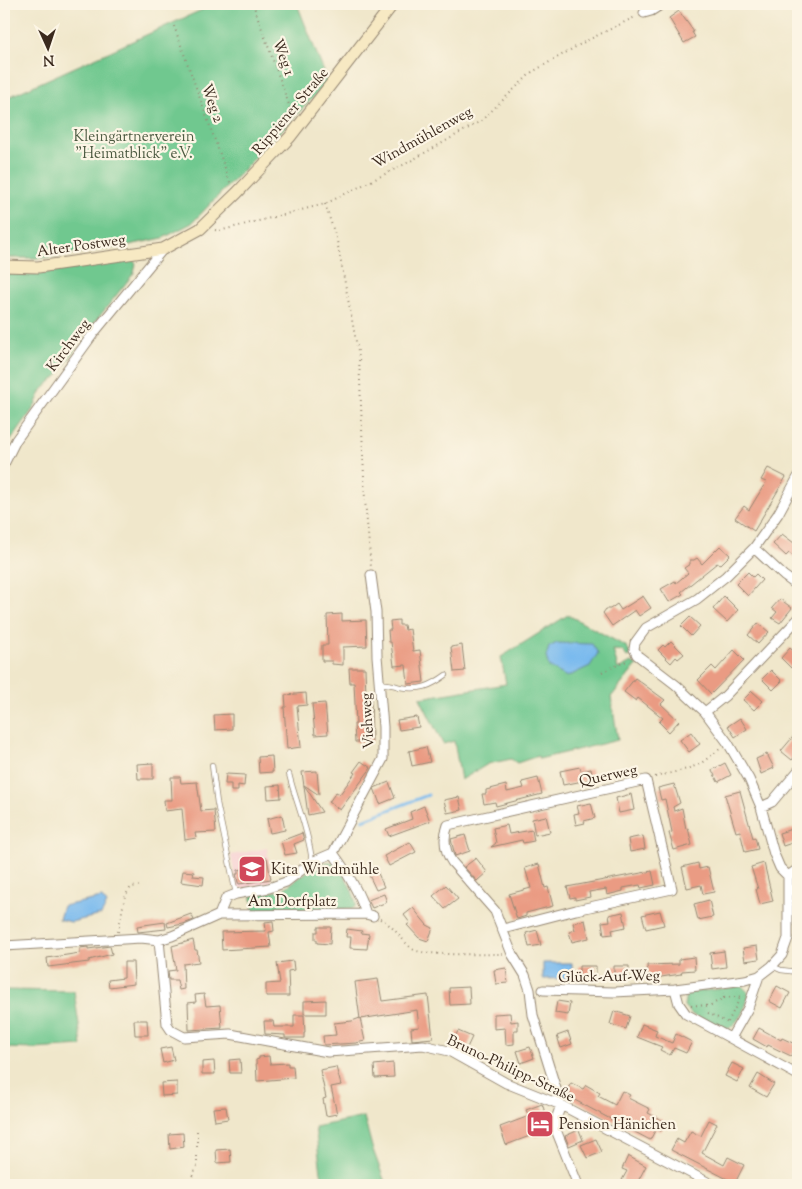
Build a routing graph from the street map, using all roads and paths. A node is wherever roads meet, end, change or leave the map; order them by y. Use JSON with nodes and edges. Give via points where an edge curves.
{"nodes":[{"id":1,"x":253,"y":4,"type":"edge"},
{"id":2,"x":393,"y":4,"type":"edge"},
{"id":3,"x":662,"y":4,"type":"edge"},
{"id":4,"x":644,"y":12,"type":"joint"},
{"id":5,"x":174,"y":26,"type":"dead end"},
{"id":6,"x":294,"y":117,"type":"dead end"},
{"id":7,"x":233,"y":187,"type":"dead end"},
{"id":8,"x":325,"y":204,"type":"junction"},
{"id":9,"x":200,"y":229,"type":"junction"},
{"id":10,"x":163,"y":248,"type":"junction"},
{"id":11,"x":4,"y":266,"type":"edge"},
{"id":12,"x":4,"y":464,"type":"edge"},
{"id":13,"x":798,"y":477,"type":"edge"},
{"id":14,"x":754,"y":548,"type":"junction"},
{"id":15,"x":371,"y":575,"type":"joint"},
{"id":16,"x":798,"y":586,"type":"edge"},
{"id":17,"x":798,"y":619,"type":"edge"},
{"id":18,"x":636,"y":652,"type":"junction"},
{"id":19,"x":602,"y":672,"type":"dead end"},
{"id":20,"x":446,"y":674,"type":"dead end"},
{"id":21,"x":379,"y":684,"type":"junction"},
{"id":22,"x":705,"y":712,"type":"junction"},
{"id":23,"x":728,"y":743,"type":"junction"},
{"id":24,"x":212,"y":765,"type":"dead end"},
{"id":25,"x":798,"y":771,"type":"edge"},
{"id":26,"x":289,"y":774,"type":"dead end"},
{"id":27,"x":646,"y":780,"type":"junction"},
{"id":28,"x":762,"y":808,"type":"junction"},
{"id":29,"x":333,"y":853,"type":"junction"},
{"id":30,"x":312,"y":862,"type":"junction"},
{"id":31,"x":798,"y":869,"type":"edge"},
{"id":32,"x":788,"y":876,"type":"junction"},
{"id":33,"x":139,"y":886,"type":"dead end"},
{"id":34,"x":236,"y":894,"type":"junction"},
{"id":35,"x":219,"y":915,"type":"junction"},
{"id":36,"x":370,"y":915,"type":"junction"},
{"id":37,"x":503,"y":929,"type":"junction"},
{"id":38,"x":118,"y":939,"type":"junction"},
{"id":39,"x":159,"y":940,"type":"junction"},
{"id":40,"x":4,"y":946,"type":"edge"},
{"id":41,"x":512,"y":954,"type":"junction"},
{"id":42,"x":772,"y":966,"type":"junction"},
{"id":43,"x":798,"y":972,"type":"edge"},
{"id":44,"x":760,"y":976,"type":"junction"},
{"id":45,"x":722,"y":983,"type":"junction"},
{"id":46,"x":675,"y":989,"type":"junction"},
{"id":47,"x":543,"y":990,"type":"dead end"},
{"id":48,"x":741,"y":996,"type":"junction"},
{"id":49,"x":754,"y":996,"type":"junction"},
{"id":50,"x":724,"y":998,"type":"junction"},
{"id":51,"x":679,"y":1004,"type":"junction"},
{"id":52,"x":728,"y":1022,"type":"dead end"},
{"id":53,"x":731,"y":1038,"type":"junction"},
{"id":54,"x":796,"y":1074,"type":"dead end"},
{"id":55,"x":561,"y":1105,"type":"junction"},
{"id":56,"x":197,"y":1130,"type":"dead end"},
{"id":57,"x":188,"y":1185,"type":"edge"},
{"id":58,"x":578,"y":1185,"type":"edge"},
{"id":59,"x":713,"y":1185,"type":"edge"}],
"edges":[{"from":1,"to":6,"type":"path","name":"Weg 1"},
{"from":2,"to":9,"type":"street","name":"Rippiener Straße","via":[[290,137]]},
{"from":3,"to":4,"type":"street"},
{"from":4,"to":8,"type":"path","name":"Windmühlenweg","via":[[532,72],[481,121],[408,163]]},
{"from":5,"to":7,"type":"path","name":"Weg 2","via":[[229,184]]},
{"from":8,"to":9,"type":"path","name":"Windmühlenweg","via":[[220,231]]},
{"from":8,"to":15,"type":"path","via":[[339,249],[359,357]]},
{"from":9,"to":10,"type":"street","name":"Rippiener Straße"},
{"from":10,"to":11,"type":"street","name":"Alter Postweg","via":[[38,266]]},
{"from":10,"to":12,"type":"street","name":"Kirchweg","via":[[82,349],[16,440]]},
{"from":13,"to":14,"type":"street"},
{"from":14,"to":16,"type":"street"},
{"from":14,"to":18,"type":"street","via":[[697,599],[646,628],[635,643]]},
{"from":15,"to":21,"type":"street","name":"Viehweg"},
{"from":17,"to":22,"type":"street","via":[[725,696]]},
{"from":18,"to":19,"type":"path"},
{"from":18,"to":22,"type":"street"},
{"from":20,"to":21,"type":"lane","via":[[427,687]]},
{"from":21,"to":29,"type":"street","name":"Viehweg","via":[[383,759]]},
{"from":22,"to":23,"type":"street"},
{"from":23,"to":27,"type":"path","via":[[700,764]]},
{"from":23,"to":28,"type":"street"},
{"from":24,"to":34,"type":"lane","name":"Am Dorfplatz"},
{"from":25,"to":28,"type":"street","via":[[772,802]]},
{"from":26,"to":30,"type":"lane","via":[[308,835]]},
{"from":27,"to":37,"type":"street","name":"Querweg","via":[[672,890]]},
{"from":27,"to":37,"type":"street","name":"Querweg","via":[[448,825],[444,836],[447,854],[495,911]]},
{"from":28,"to":32,"type":"street","via":[[774,854]]},
{"from":29,"to":30,"type":"street","name":"Am Dorfplatz"},
{"from":29,"to":36,"type":"street","name":"Am Dorfplatz","via":[[348,873]]},
{"from":30,"to":34,"type":"street","name":"Am Dorfplatz","via":[[286,882]]},
{"from":31,"to":32,"type":"street"},
{"from":32,"to":42,"type":"street","name":"Glück-Auf-Weg","via":[[788,938],[782,955]]},
{"from":33,"to":38,"type":"path","via":[[131,887],[125,896]]},
{"from":34,"to":35,"type":"street","name":"Am Dorfplatz","via":[[226,898]]},
{"from":35,"to":36,"type":"street","name":"Am Dorfplatz"},
{"from":35,"to":39,"type":"street","name":"Am Dorfplatz"},
{"from":36,"to":41,"type":"path","via":[[386,922],[414,950]]},
{"from":37,"to":41,"type":"street","name":"Querweg"},
{"from":38,"to":39,"type":"street"},
{"from":38,"to":40,"type":"street"},
{"from":39,"to":55,"type":"street","name":"Bruno-Philipp-Straße","via":[[167,1024],[184,1037],[230,1034],[328,1052],[424,1046],[449,1051],[506,1083]]},
{"from":41,"to":55,"type":"street","name":"Querweg","via":[[530,990],[533,1015]]},
{"from":42,"to":43,"type":"lane"},
{"from":42,"to":44,"type":"street","name":"Glück-Auf-Weg"},
{"from":44,"to":45,"type":"street","name":"Glück-Auf-Weg"},
{"from":44,"to":49,"type":"street"},
{"from":45,"to":46,"type":"street","name":"Glück-Auf-Weg"},
{"from":45,"to":50,"type":"path"},
{"from":46,"to":47,"type":"street","name":"Glück-Auf-Weg","via":[[614,992]]},
{"from":46,"to":51,"type":"street","name":"Glück-Auf-Weg"},
{"from":48,"to":49,"type":"path"},
{"from":48,"to":50,"type":"path"},
{"from":48,"to":52,"type":"path"},
{"from":49,"to":53,"type":"street"},
{"from":50,"to":51,"type":"path","via":[[709,1006]]},
{"from":51,"to":53,"type":"street","via":[[686,1014]]},
{"from":53,"to":54,"type":"street"},
{"from":55,"to":58,"type":"street","via":[[556,1130]]},
{"from":55,"to":59,"type":"street","name":"Bruno-Philipp-Straße"},
{"from":56,"to":57,"type":"path","via":[[197,1166]]}]}
